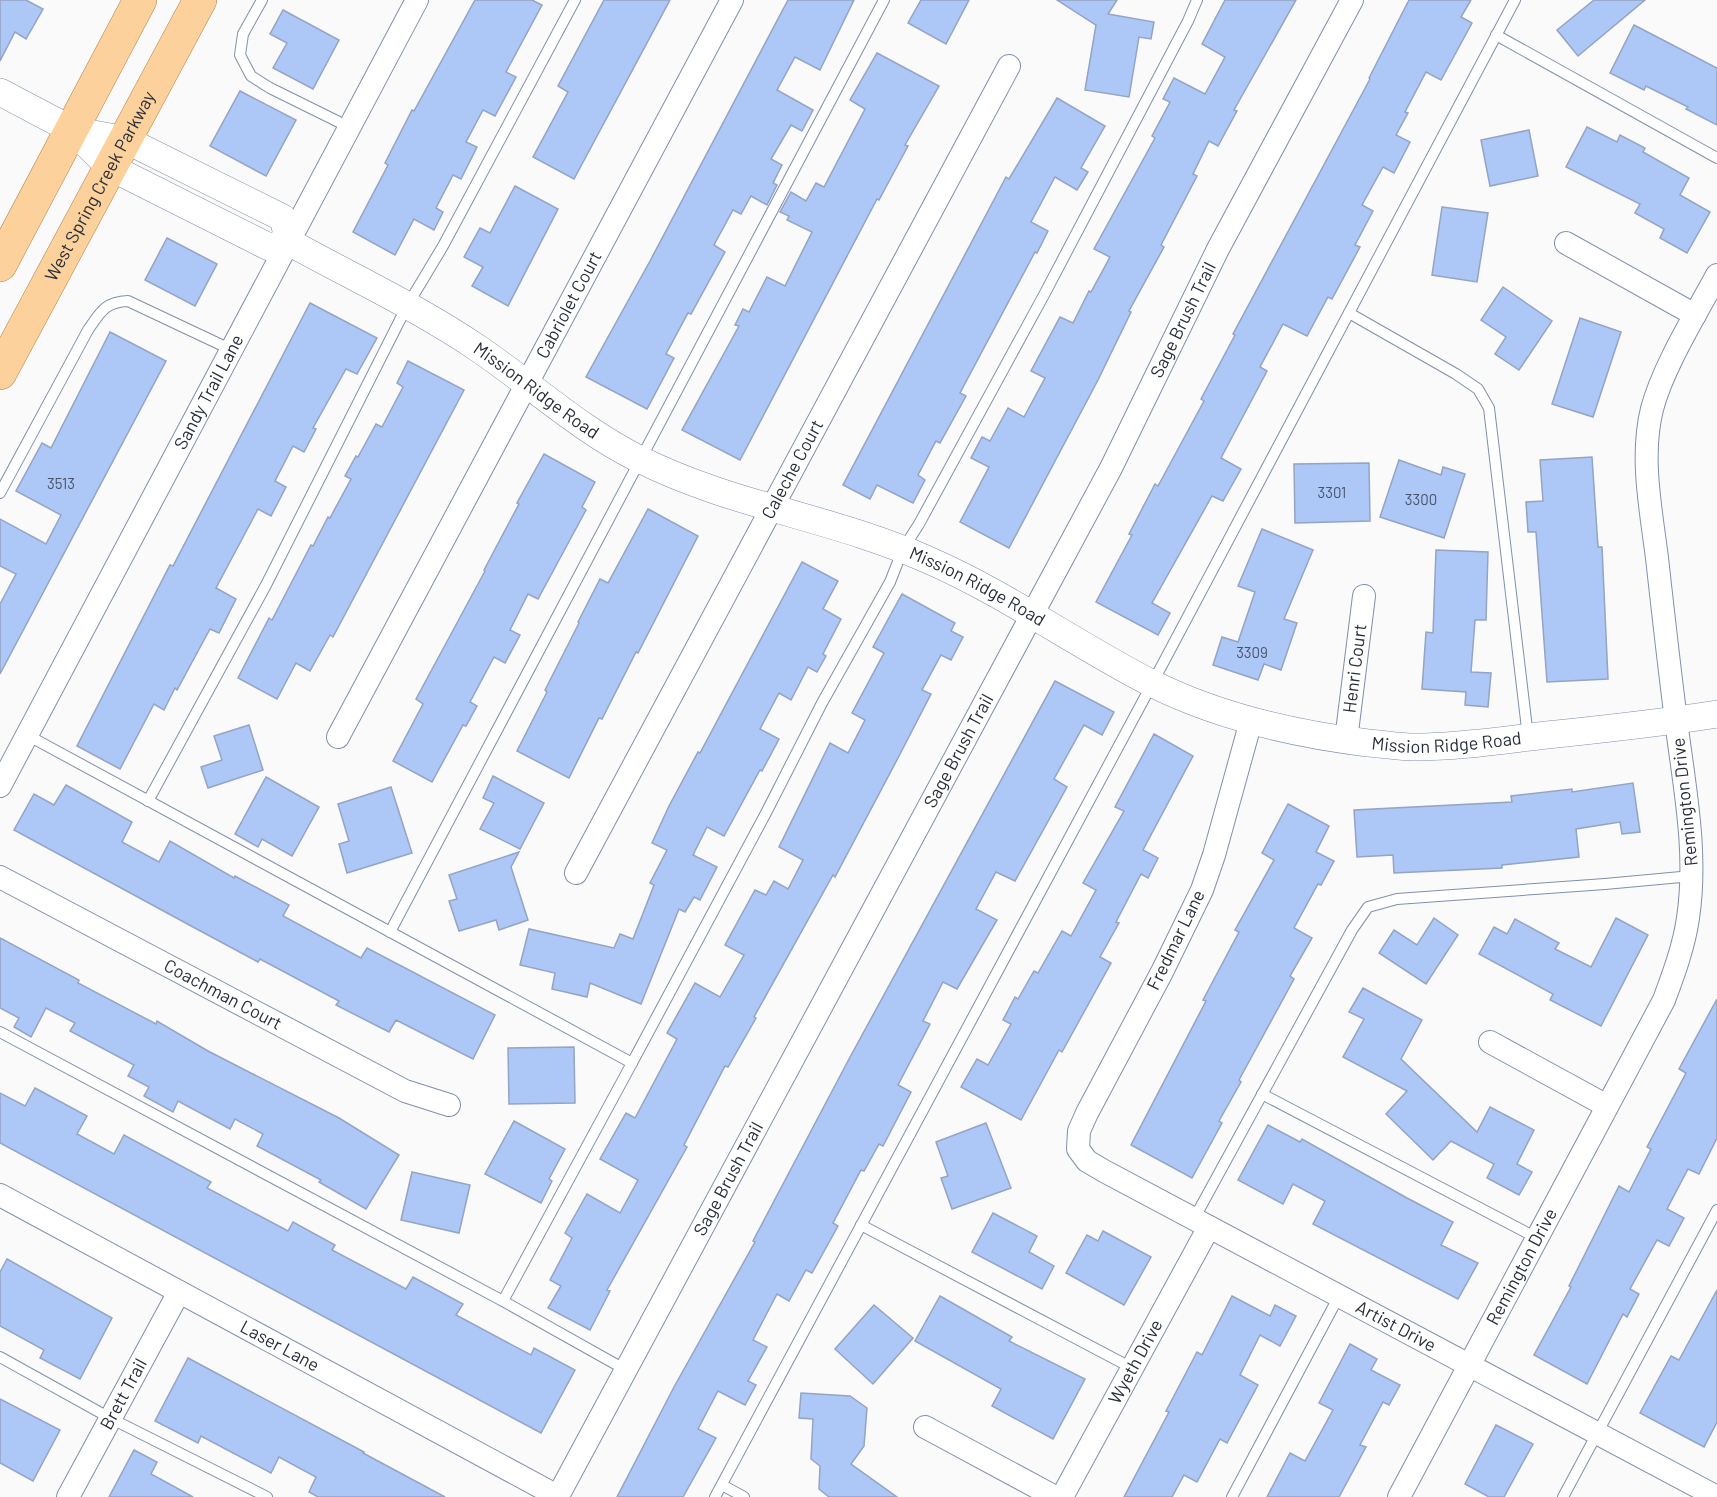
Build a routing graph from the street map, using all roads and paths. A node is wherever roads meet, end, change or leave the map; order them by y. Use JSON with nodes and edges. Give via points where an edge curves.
{"nodes":[{"id":1,"x":140,"y":0,"type":"edge"},
{"id":2,"x":200,"y":0,"type":"edge"},
{"id":3,"x":261,"y":0,"type":"edge"},
{"id":4,"x":417,"y":0,"type":"edge"},
{"id":5,"x":575,"y":0,"type":"edge"},
{"id":6,"x":732,"y":0,"type":"edge"},
{"id":7,"x":884,"y":0,"type":"edge"},
{"id":8,"x":1197,"y":0,"type":"edge"},
{"id":9,"x":1352,"y":0,"type":"edge"},
{"id":10,"x":1515,"y":0,"type":"edge"},
{"id":11,"x":1496,"y":35,"type":"junction"},
{"id":12,"x":1010,"y":66,"type":"dead end"},
{"id":13,"x":0,"y":92,"type":"edge"},
{"id":14,"x":350,"y":127,"type":"junction"},
{"id":15,"x":72,"y":130,"type":"junction"},
{"id":16,"x":118,"y":153,"type":"junction"},
{"id":17,"x":1717,"y":158,"type":"edge"},
{"id":18,"x":289,"y":242,"type":"junction"},
{"id":19,"x":1566,"y":243,"type":"dead end"},
{"id":20,"x":0,"y":265,"type":"edge"},
{"id":21,"x":1717,"y":275,"type":"edge"},
{"id":22,"x":407,"y":306,"type":"junction"},
{"id":23,"x":1349,"y":313,"type":"junction"},
{"id":24,"x":1695,"y":315,"type":"junction"},
{"id":25,"x":231,"y":350,"type":"junction"},
{"id":26,"x":0,"y":373,"type":"edge"},
{"id":27,"x":526,"y":384,"type":"junction"},
{"id":28,"x":640,"y":459,"type":"junction"},
{"id":29,"x":0,"y":493,"type":"edge"},
{"id":30,"x":772,"y":509,"type":"junction"},
{"id":31,"x":903,"y":549,"type":"junction"},
{"id":32,"x":1364,"y":596,"type":"dead end"},
{"id":33,"x":1033,"y":616,"type":"junction"},
{"id":34,"x":1152,"y":684,"type":"junction"},
{"id":35,"x":1717,"y":714,"type":"edge"},
{"id":36,"x":1676,"y":720,"type":"junction"},
{"id":37,"x":1251,"y":721,"type":"junction"},
{"id":38,"x":27,"y":735,"type":"junction"},
{"id":39,"x":338,"y":737,"type":"dead end"},
{"id":40,"x":1528,"y":738,"type":"junction"},
{"id":41,"x":1346,"y":740,"type":"junction"},
{"id":42,"x":0,"y":786,"type":"edge"},
{"id":43,"x":148,"y":801,"type":"junction"},
{"id":44,"x":576,"y":873,"type":"dead end"},
{"id":45,"x":1692,"y":876,"type":"junction"},
{"id":46,"x":0,"y":877,"type":"edge"},
{"id":47,"x":390,"y":932,"type":"junction"},
{"id":48,"x":0,"y":1032,"type":"edge"},
{"id":49,"x":1490,"y":1042,"type":"dead end"},
{"id":50,"x":632,"y":1063,"type":"junction"},
{"id":51,"x":1262,"y":1094,"type":"junction"},
{"id":52,"x":449,"y":1105,"type":"dead end"},
{"id":53,"x":1606,"y":1106,"type":"junction"},
{"id":54,"x":1078,"y":1149,"type":"joint"},
{"id":55,"x":0,"y":1195,"type":"edge"},
{"id":56,"x":1717,"y":1210,"type":"edge"},
{"id":57,"x":1201,"y":1223,"type":"junction"},
{"id":58,"x":861,"y":1225,"type":"junction"},
{"id":59,"x":1537,"y":1238,"type":"junction"},
{"id":60,"x":179,"y":1292,"type":"junction"},
{"id":61,"x":1339,"y":1296,"type":"junction"},
{"id":62,"x":504,"y":1301,"type":"junction"},
{"id":63,"x":0,"y":1357,"type":"edge"},
{"id":64,"x":1469,"y":1366,"type":"junction"},
{"id":65,"x":1132,"y":1368,"type":"junction"},
{"id":66,"x":626,"y":1370,"type":"junction"},
{"id":67,"x":110,"y":1418,"type":"junction"},
{"id":68,"x":925,"y":1427,"type":"dead end"},
{"id":69,"x":1597,"y":1433,"type":"junction"},
{"id":70,"x":722,"y":1485,"type":"junction"},
{"id":71,"x":68,"y":1497,"type":"edge"},
{"id":72,"x":267,"y":1497,"type":"edge"},
{"id":73,"x":558,"y":1497,"type":"edge"},
{"id":74,"x":716,"y":1497,"type":"edge"},
{"id":75,"x":744,"y":1497,"type":"edge"},
{"id":76,"x":1055,"y":1497,"type":"edge"},
{"id":77,"x":1062,"y":1497,"type":"edge"},
{"id":78,"x":1232,"y":1497,"type":"edge"},
{"id":79,"x":1399,"y":1497,"type":"edge"},
{"id":80,"x":1563,"y":1497,"type":"edge"},
{"id":81,"x":1717,"y":1497,"type":"edge"}],
"edges":[{"from":1,"to":15,"type":"main road"},
{"from":2,"to":16,"type":"main road","name":"West Spring Creek Parkway"},
{"from":3,"to":14,"type":"lane","via":[[243,34],[240,55],[251,76]]},
{"from":4,"to":14,"type":"street","name":"Sandy Trail Lane"},
{"from":5,"to":22,"type":"lane"},
{"from":6,"to":27,"type":"street","name":"Cabriolet Court"},
{"from":7,"to":28,"type":"lane"},
{"from":8,"to":31,"type":"lane","via":[[979,416]]},
{"from":9,"to":33,"type":"street","name":"Sage Brush Trail","via":[[1218,249],[1111,468]]},
{"from":10,"to":11,"type":"lane"},
{"from":11,"to":17,"type":"lane"},
{"from":11,"to":23,"type":"lane"},
{"from":12,"to":30,"type":"street","name":"Caleche Court"},
{"from":13,"to":15,"type":"street"},
{"from":14,"to":18,"type":"street","name":"Sandy Trail Lane"},
{"from":15,"to":16,"type":"street"},
{"from":15,"to":20,"type":"main road"},
{"from":16,"to":18,"type":"street","via":[[283,218]]},
{"from":16,"to":26,"type":"main road","name":"West Spring Creek Parkway"},
{"from":18,"to":22,"type":"street","name":"Mission Ridge Road"},
{"from":18,"to":25,"type":"street","name":"Sandy Trail Lane"},
{"from":19,"to":24,"type":"street"},
{"from":21,"to":24,"type":"street","name":"Remington Drive"},
{"from":22,"to":27,"type":"street","name":"Mission Ridge Road","via":[[445,327]]},
{"from":22,"to":43,"type":"lane","via":[[266,585]]},
{"from":23,"to":34,"type":"lane"},
{"from":23,"to":40,"type":"lane","via":[[1456,374],[1478,389],[1489,408]]},
{"from":24,"to":36,"type":"street","name":"Remington Drive","via":[[1652,409],[1647,445],[1648,486]]},
{"from":25,"to":29,"type":"lane","via":[[128,301],[103,308]]},
{"from":25,"to":38,"type":"street","name":"Sandy Trail Lane"},
{"from":27,"to":28,"type":"street","name":"Mission Ridge Road","via":[[596,435]]},
{"from":27,"to":39,"type":"street","name":"Cabriolet Court"},
{"from":28,"to":30,"type":"street","name":"Mission Ridge Road","via":[[693,483]]},
{"from":28,"to":47,"type":"lane"},
{"from":30,"to":31,"type":"street","name":"Mission Ridge Road"},
{"from":30,"to":44,"type":"street","name":"Caleche Court"},
{"from":31,"to":33,"type":"street","name":"Mission Ridge Road","via":[[951,570]]},
{"from":31,"to":50,"type":"lane","via":[[890,582]]},
{"from":32,"to":41,"type":"street","name":"Henri Court"},
{"from":33,"to":34,"type":"street","name":"Mission Ridge Road"},
{"from":33,"to":66,"type":"street","name":"Sage Brush Trail"},
{"from":34,"to":37,"type":"street","name":"Mission Ridge Road"},
{"from":34,"to":58,"type":"lane"},
{"from":35,"to":36,"type":"street","name":"Mission Ridge Road"},
{"from":36,"to":40,"type":"street","name":"Mission Ridge Road"},
{"from":36,"to":45,"type":"street","name":"Remington Drive","via":[[1690,824]]},
{"from":37,"to":41,"type":"street","name":"Mission Ridge Road"},
{"from":37,"to":54,"type":"street","name":"Fredmar Lane","via":[[1202,890],[1087,1113],[1079,1131]]},
{"from":38,"to":42,"type":"street","name":"Sandy Trail Lane"},
{"from":38,"to":43,"type":"lane"},
{"from":40,"to":41,"type":"street","name":"Mission Ridge Road","via":[[1411,748]]},
{"from":43,"to":47,"type":"lane"},
{"from":45,"to":51,"type":"lane","via":[[1397,899],[1368,907]]},
{"from":45,"to":53,"type":"street","name":"Remington Drive","via":[[1680,957],[1664,1000]]},
{"from":46,"to":52,"type":"street","name":"Coachman Court","via":[[405,1091]]},
{"from":47,"to":50,"type":"lane"},
{"from":48,"to":62,"type":"lane"},
{"from":49,"to":53,"type":"street"},
{"from":50,"to":62,"type":"lane"},
{"from":51,"to":57,"type":"lane"},
{"from":51,"to":59,"type":"lane"},
{"from":53,"to":59,"type":"street","name":"Remington Drive"},
{"from":54,"to":57,"type":"street","name":"Artist Drive","via":[[1087,1161]]},
{"from":55,"to":60,"type":"street","name":"Laser Lane"},
{"from":56,"to":69,"type":"lane"},
{"from":57,"to":61,"type":"street","name":"Artist Drive"},
{"from":57,"to":65,"type":"street","name":"Wyeth Drive"},
{"from":58,"to":65,"type":"lane"},
{"from":58,"to":70,"type":"lane"},
{"from":59,"to":64,"type":"street","name":"Remington Drive"},
{"from":60,"to":67,"type":"street","name":"Brett Trail"},
{"from":60,"to":73,"type":"street","name":"Laser Lane"},
{"from":61,"to":64,"type":"street","name":"Artist Drive"},
{"from":61,"to":78,"type":"lane"},
{"from":62,"to":66,"type":"lane"},
{"from":63,"to":67,"type":"lane"},
{"from":64,"to":69,"type":"street","name":"Artist Drive"},
{"from":64,"to":79,"type":"street","name":"Remington Drive"},
{"from":65,"to":77,"type":"street","name":"Wyeth Drive"},
{"from":66,"to":73,"type":"street","name":"Sage Brush Trail"},
{"from":67,"to":71,"type":"street","name":"Brett Trail"},
{"from":67,"to":72,"type":"lane"},
{"from":68,"to":76,"type":"street"},
{"from":69,"to":80,"type":"lane"},
{"from":69,"to":81,"type":"street","name":"Artist Drive"},
{"from":70,"to":74,"type":"lane"},
{"from":70,"to":75,"type":"lane"}]}
